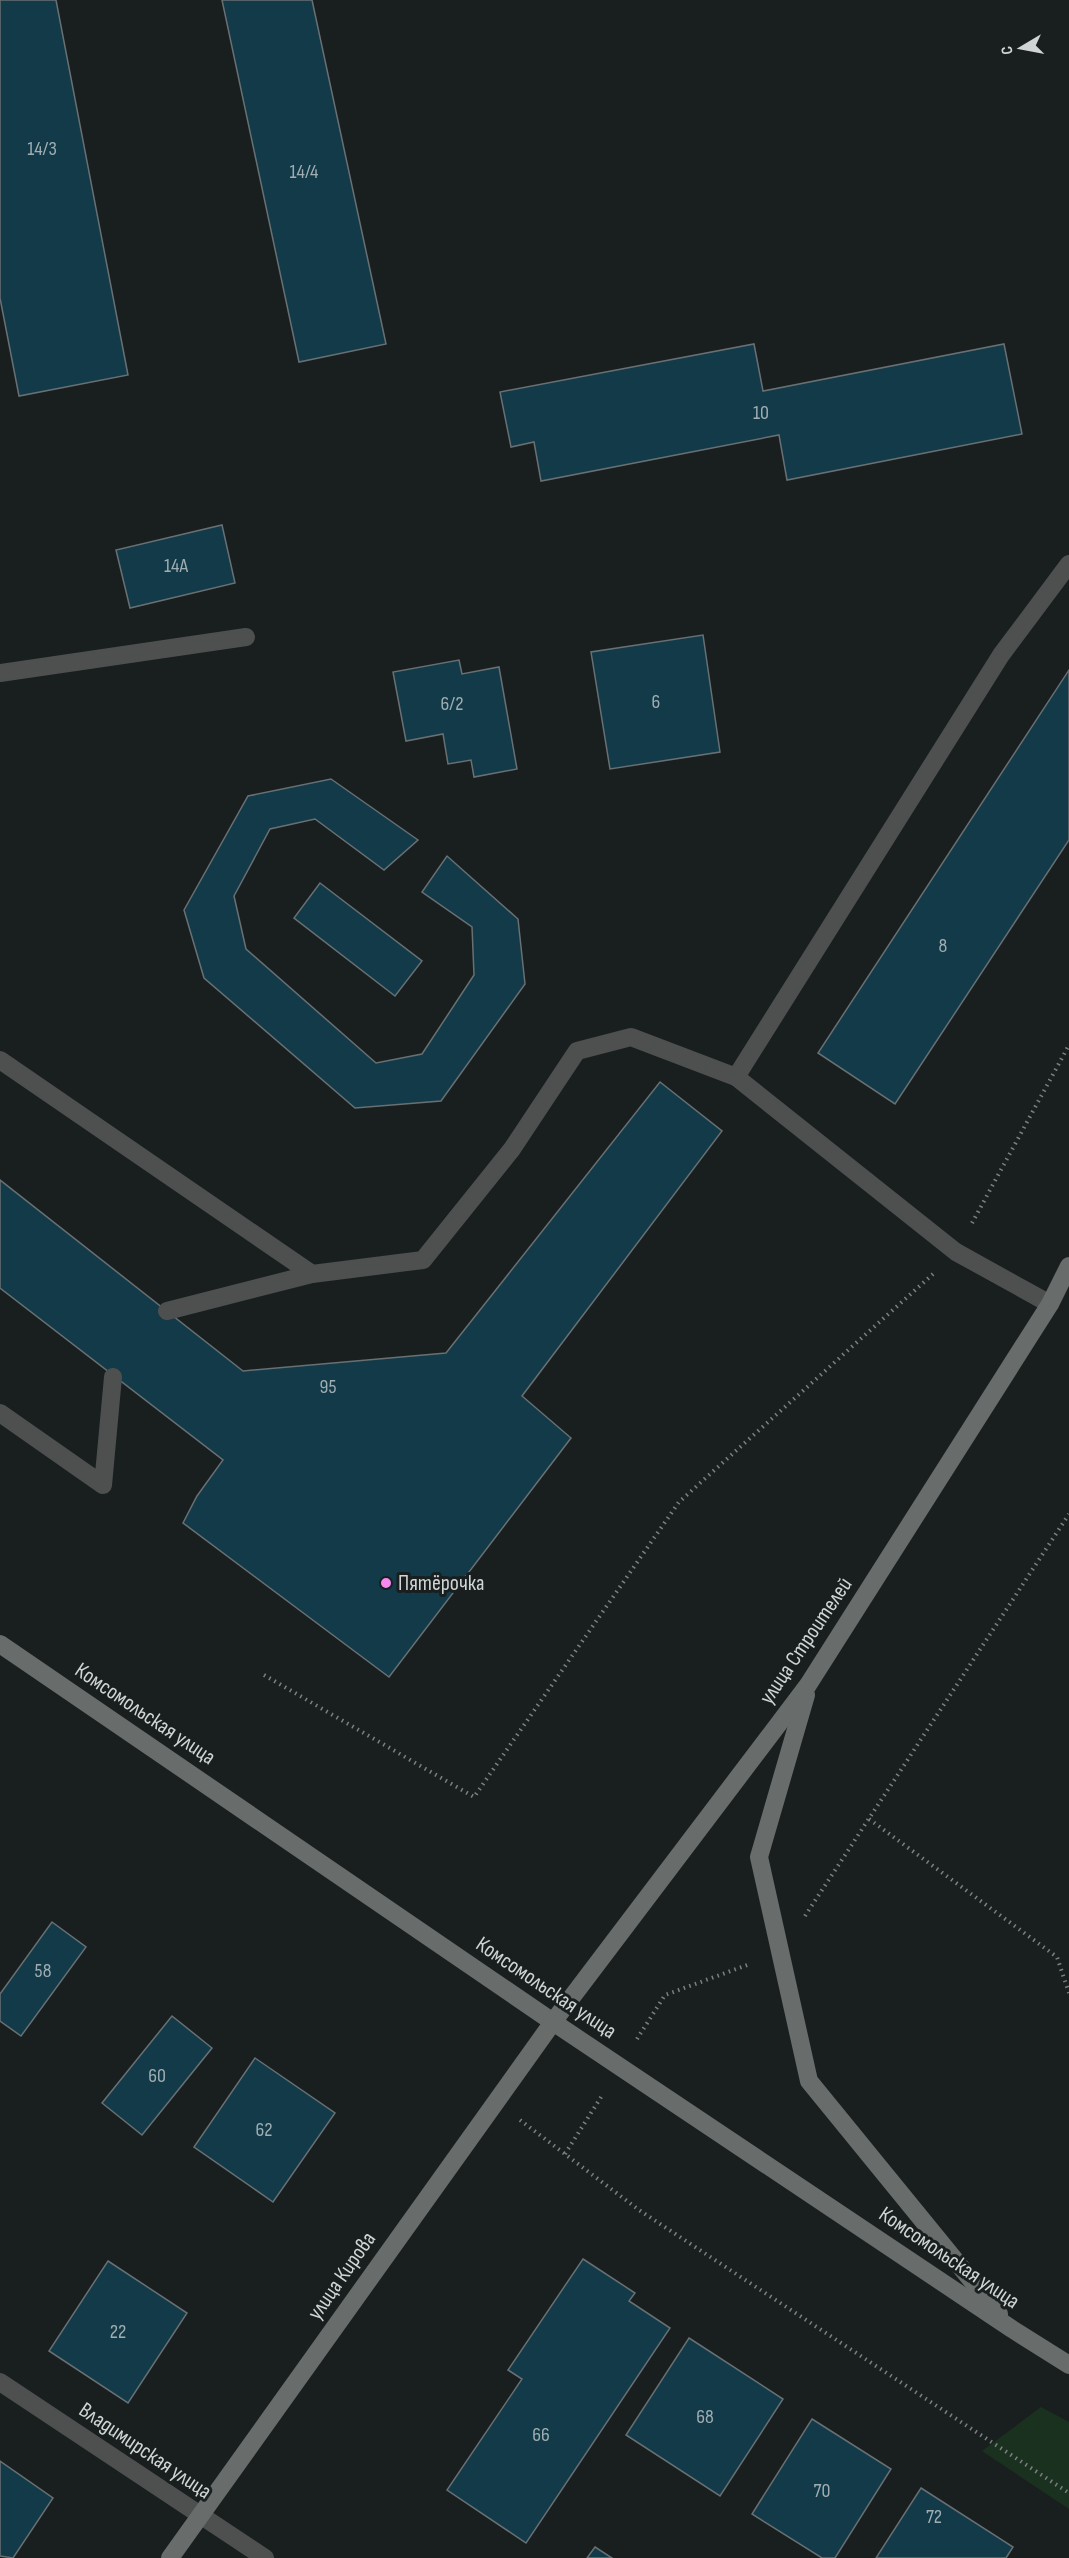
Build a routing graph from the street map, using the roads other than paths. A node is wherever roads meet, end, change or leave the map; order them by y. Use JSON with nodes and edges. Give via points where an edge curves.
{"nodes":[{"id":1,"x":1069,"y":564,"type":"edge"},
{"id":2,"x":246,"y":637,"type":"dead end"},
{"id":3,"x":0,"y":673,"type":"edge"},
{"id":4,"x":0,"y":1060,"type":"edge"},
{"id":5,"x":736,"y":1077,"type":"junction"},
{"id":6,"x":1069,"y":1266,"type":"edge"},
{"id":7,"x":312,"y":1274,"type":"junction"},
{"id":8,"x":1050,"y":1304,"type":"junction"},
{"id":9,"x":166,"y":1311,"type":"dead end"},
{"id":10,"x":114,"y":1377,"type":"dead end"},
{"id":11,"x":0,"y":1413,"type":"edge"},
{"id":12,"x":0,"y":1644,"type":"edge"},
{"id":13,"x":808,"y":1685,"type":"junction"},
{"id":14,"x":553,"y":2022,"type":"junction"},
{"id":15,"x":1012,"y":2329,"type":"junction"},
{"id":16,"x":1069,"y":2365,"type":"edge"},
{"id":17,"x":0,"y":2382,"type":"edge"},
{"id":18,"x":200,"y":2517,"type":"junction"},
{"id":19,"x":171,"y":2558,"type":"edge"},
{"id":20,"x":265,"y":2558,"type":"edge"}],
"edges":[{"from":1,"to":5,"type":"street","via":[[1001,655]]},
{"from":2,"to":3,"type":"street"},
{"from":4,"to":7,"type":"street"},
{"from":5,"to":7,"type":"street","via":[[631,1037],[577,1051],[512,1149],[423,1260]]},
{"from":5,"to":8,"type":"street","via":[[956,1252]]},
{"from":6,"to":8,"type":"main road","name":"улица Строителей"},
{"from":7,"to":9,"type":"street"},
{"from":8,"to":13,"type":"main road","name":"улица Строителей"},
{"from":10,"to":11,"type":"street","via":[[103,1485]]},
{"from":12,"to":14,"type":"main road","name":"Комсомольская улица"},
{"from":13,"to":14,"type":"main road","name":"улица Строителей"},
{"from":13,"to":15,"type":"main road","via":[[759,1857],[809,2081]]},
{"from":14,"to":15,"type":"main road","name":"Комсомольская улица"},
{"from":14,"to":18,"type":"main road","name":"улица Кирова"},
{"from":15,"to":16,"type":"main road","name":"Комсомольская улица"},
{"from":17,"to":18,"type":"street","name":"Владимирская улица"},
{"from":18,"to":19,"type":"main road","name":"улица Кирова"},
{"from":18,"to":20,"type":"street","name":"Владимирская улица"}]}
